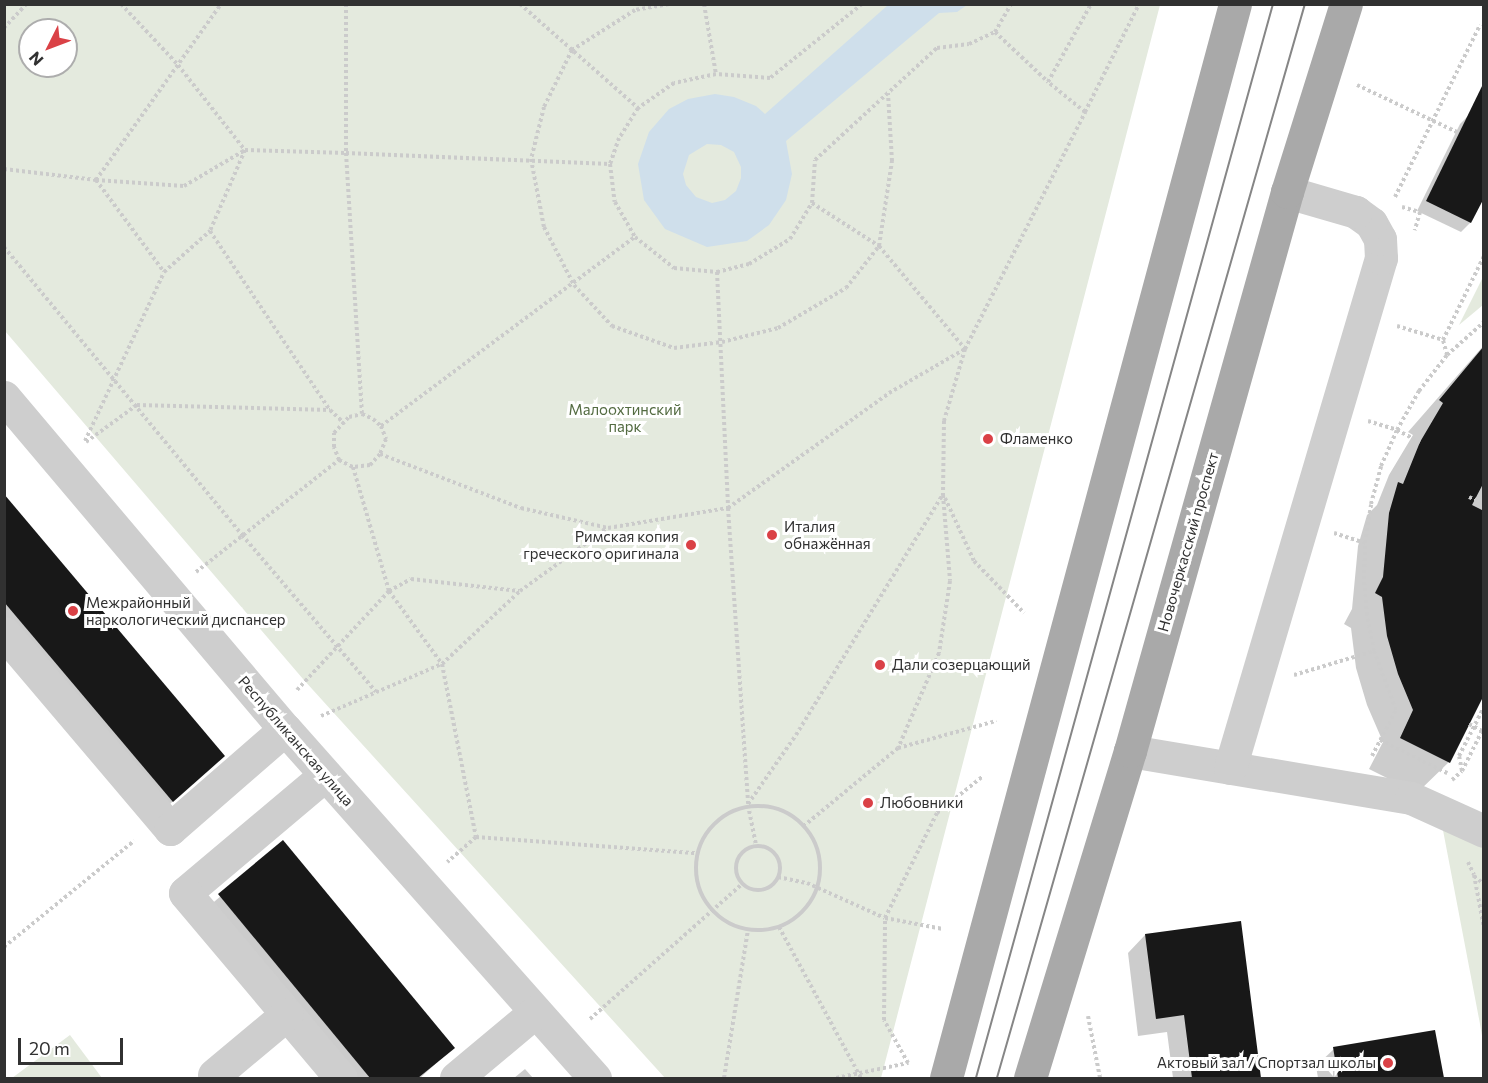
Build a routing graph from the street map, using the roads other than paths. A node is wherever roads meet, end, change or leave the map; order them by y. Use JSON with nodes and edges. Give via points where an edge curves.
{"nodes":[{"id":1,"x":1235,"y":4,"type":"edge"},
{"id":2,"x":1346,"y":4,"type":"edge"},
{"id":3,"x":1287,"y":192,"type":"junction"},
{"id":4,"x":4,"y":397,"type":"edge"},
{"id":5,"x":4,"y":633,"type":"edge"},
{"id":6,"x":285,"y":729,"type":"junction"},
{"id":7,"x":1130,"y":751,"type":"junction"},
{"id":8,"x":1230,"y":768,"type":"junction"},
{"id":9,"x":325,"y":775,"type":"junction"},
{"id":10,"x":1475,"y":845,"type":"edge"},
{"id":11,"x":535,"y":1012,"type":"junction"},
{"id":12,"x":286,"y":1014,"type":"junction"},
{"id":13,"x":214,"y":1075,"type":"dead end"},
{"id":14,"x":341,"y":1078,"type":"edge"},
{"id":15,"x":456,"y":1078,"type":"edge"},
{"id":16,"x":595,"y":1078,"type":"edge"},
{"id":17,"x":946,"y":1078,"type":"edge"},
{"id":18,"x":1030,"y":1078,"type":"edge"}],
"edges":[{"from":1,"to":17,"type":"main road"},
{"from":2,"to":3,"type":"main road","name":"Новочеркасский проспект"},
{"from":3,"to":7,"type":"main road","name":"Новочеркасский проспект"},
{"from":3,"to":8,"type":"street","via":[[1356,212],[1371,223],[1380,239],[1382,258]]},
{"from":4,"to":6,"type":"street","name":"Республиканская улица"},
{"from":5,"to":6,"type":"street","via":[[170,830]]},
{"from":6,"to":9,"type":"street","name":"Республиканская улица"},
{"from":7,"to":8,"type":"street"},
{"from":7,"to":18,"type":"main road","name":"Новочеркасский проспект"},
{"from":8,"to":10,"type":"street","via":[[1411,798]]},
{"from":9,"to":11,"type":"street","name":"Республиканская улица"},
{"from":9,"to":12,"type":"street","via":[[185,894]]},
{"from":11,"to":15,"type":"street"},
{"from":11,"to":16,"type":"street","name":"Республиканская улица"},
{"from":12,"to":13,"type":"street"},
{"from":12,"to":14,"type":"street"}]}
